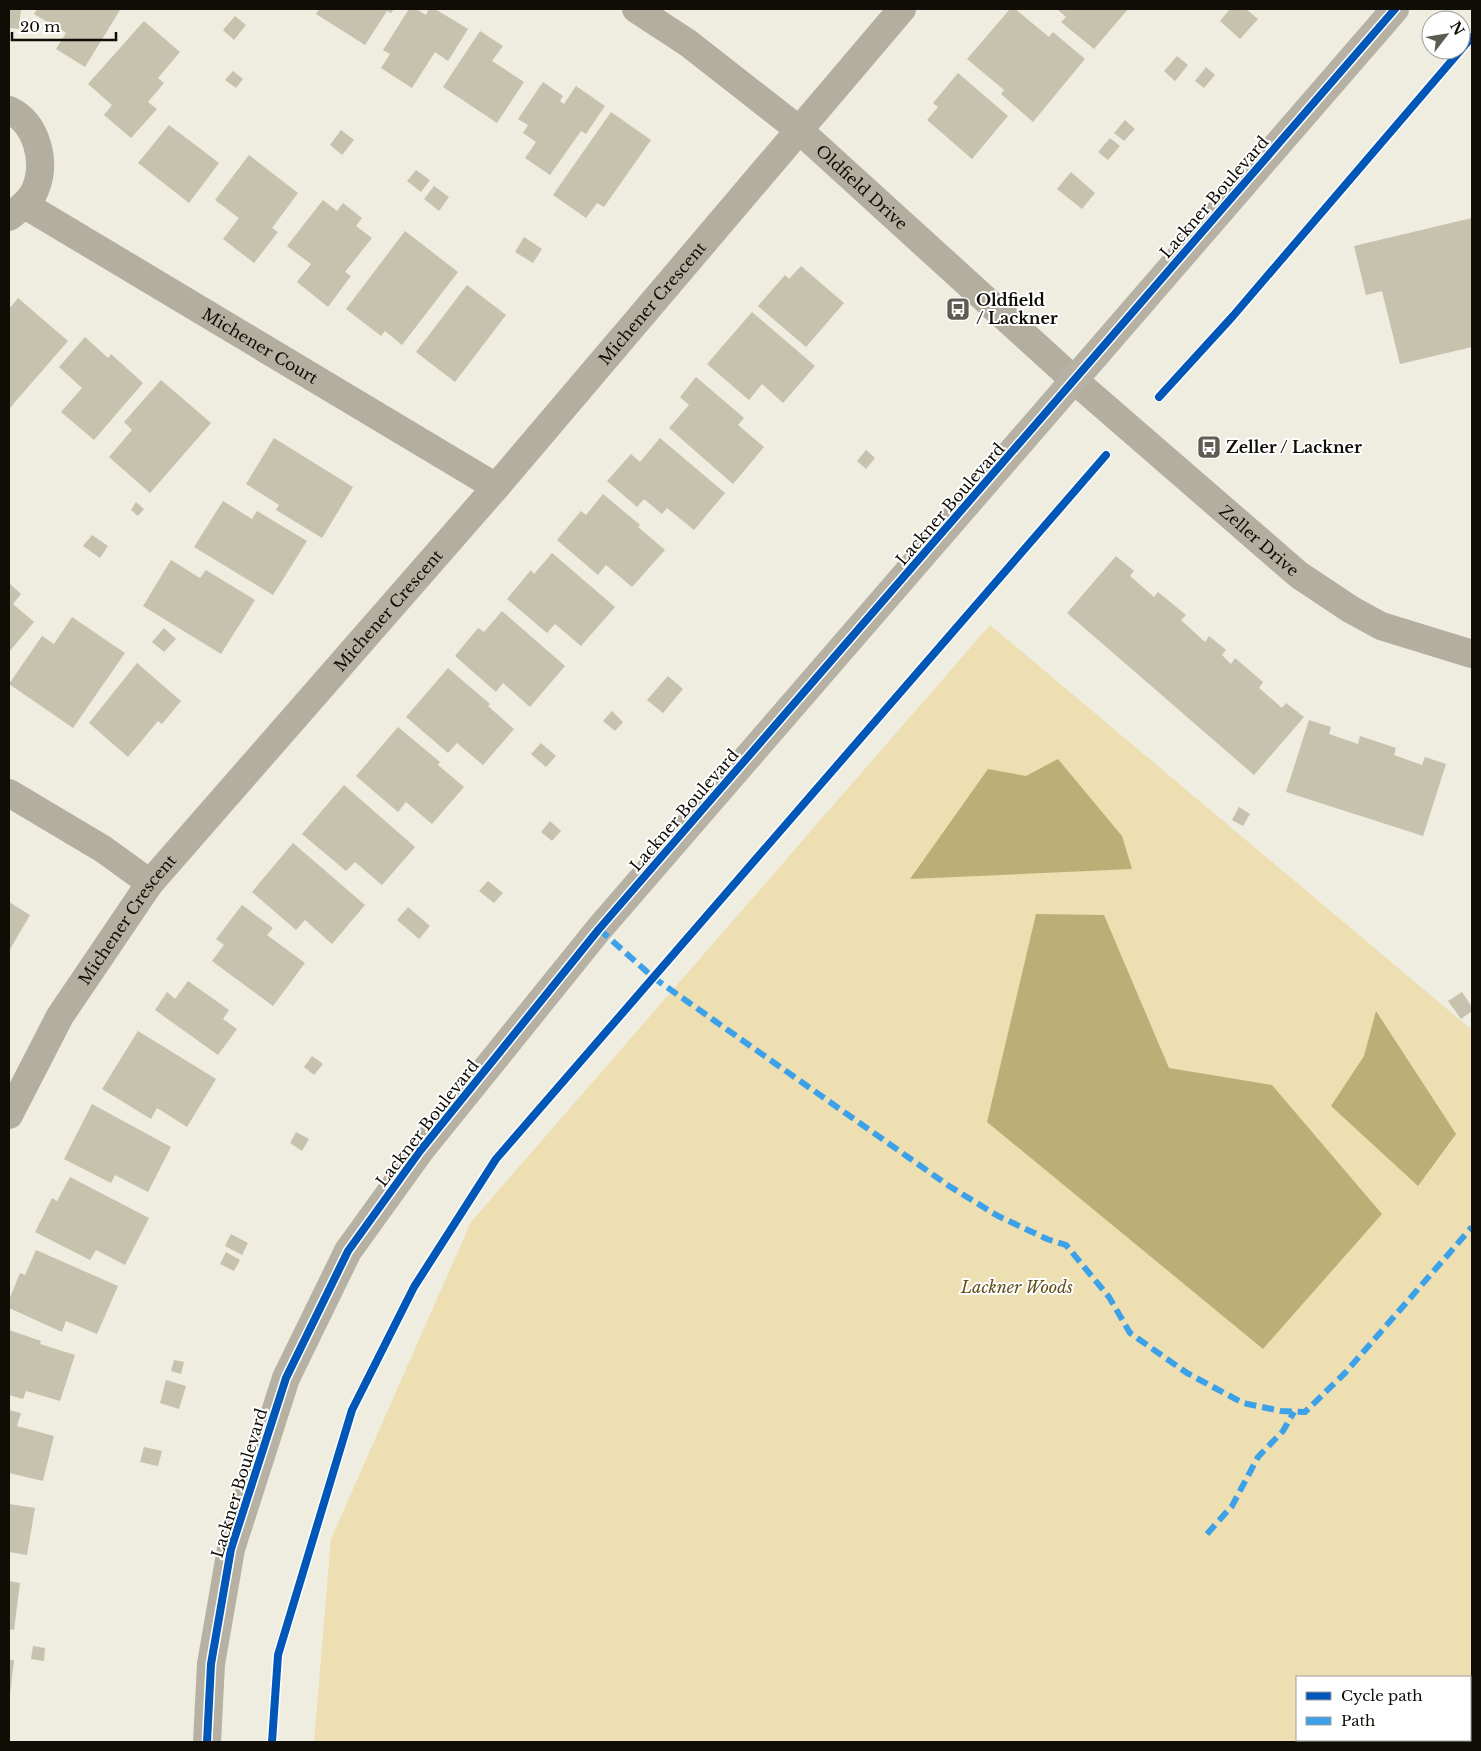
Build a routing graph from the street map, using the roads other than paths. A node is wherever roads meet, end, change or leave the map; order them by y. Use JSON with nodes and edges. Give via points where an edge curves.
{"nodes":[{"id":1,"x":636,"y":9,"type":"edge"},
{"id":2,"x":902,"y":9,"type":"edge"},
{"id":3,"x":1395,"y":9,"type":"edge"},
{"id":4,"x":9,"y":110,"type":"edge"},
{"id":5,"x":798,"y":128,"type":"junction"},
{"id":6,"x":17,"y":211,"type":"edge"},
{"id":7,"x":1074,"y":380,"type":"junction"},
{"id":8,"x":496,"y":488,"type":"junction"},
{"id":9,"x":1472,"y":654,"type":"edge"},
{"id":10,"x":9,"y":793,"type":"edge"},
{"id":11,"x":150,"y":883,"type":"junction"},
{"id":12,"x":9,"y":1116,"type":"edge"},
{"id":13,"x":207,"y":1742,"type":"edge"}],
"edges":[{"from":1,"to":5,"type":"street","name":"Oldfield Drive","via":[[688,43]]},
{"from":2,"to":5,"type":"street","name":"Michener Crescent"},
{"from":3,"to":7,"type":"main road","name":"Lackner Boulevard"},
{"from":4,"to":6,"type":"street","name":"Michener Court","via":[[30,128],[39,147],[40,169],[35,190]]},
{"from":5,"to":7,"type":"street","name":"Oldfield Drive"},
{"from":5,"to":8,"type":"street","name":"Michener Crescent"},
{"from":6,"to":8,"type":"street","name":"Michener Court"},
{"from":7,"to":9,"type":"street","name":"Zeller Drive","via":[[1299,575],[1381,626]]},
{"from":7,"to":13,"type":"main road","name":"Lackner Boulevard","via":[[599,929],[420,1151],[348,1251],[286,1378],[231,1549],[211,1664]]},
{"from":8,"to":11,"type":"street","name":"Michener Crescent"},
{"from":10,"to":11,"type":"street","via":[[103,849]]},
{"from":11,"to":12,"type":"street","name":"Michener Crescent","via":[[60,1016]]}]}
